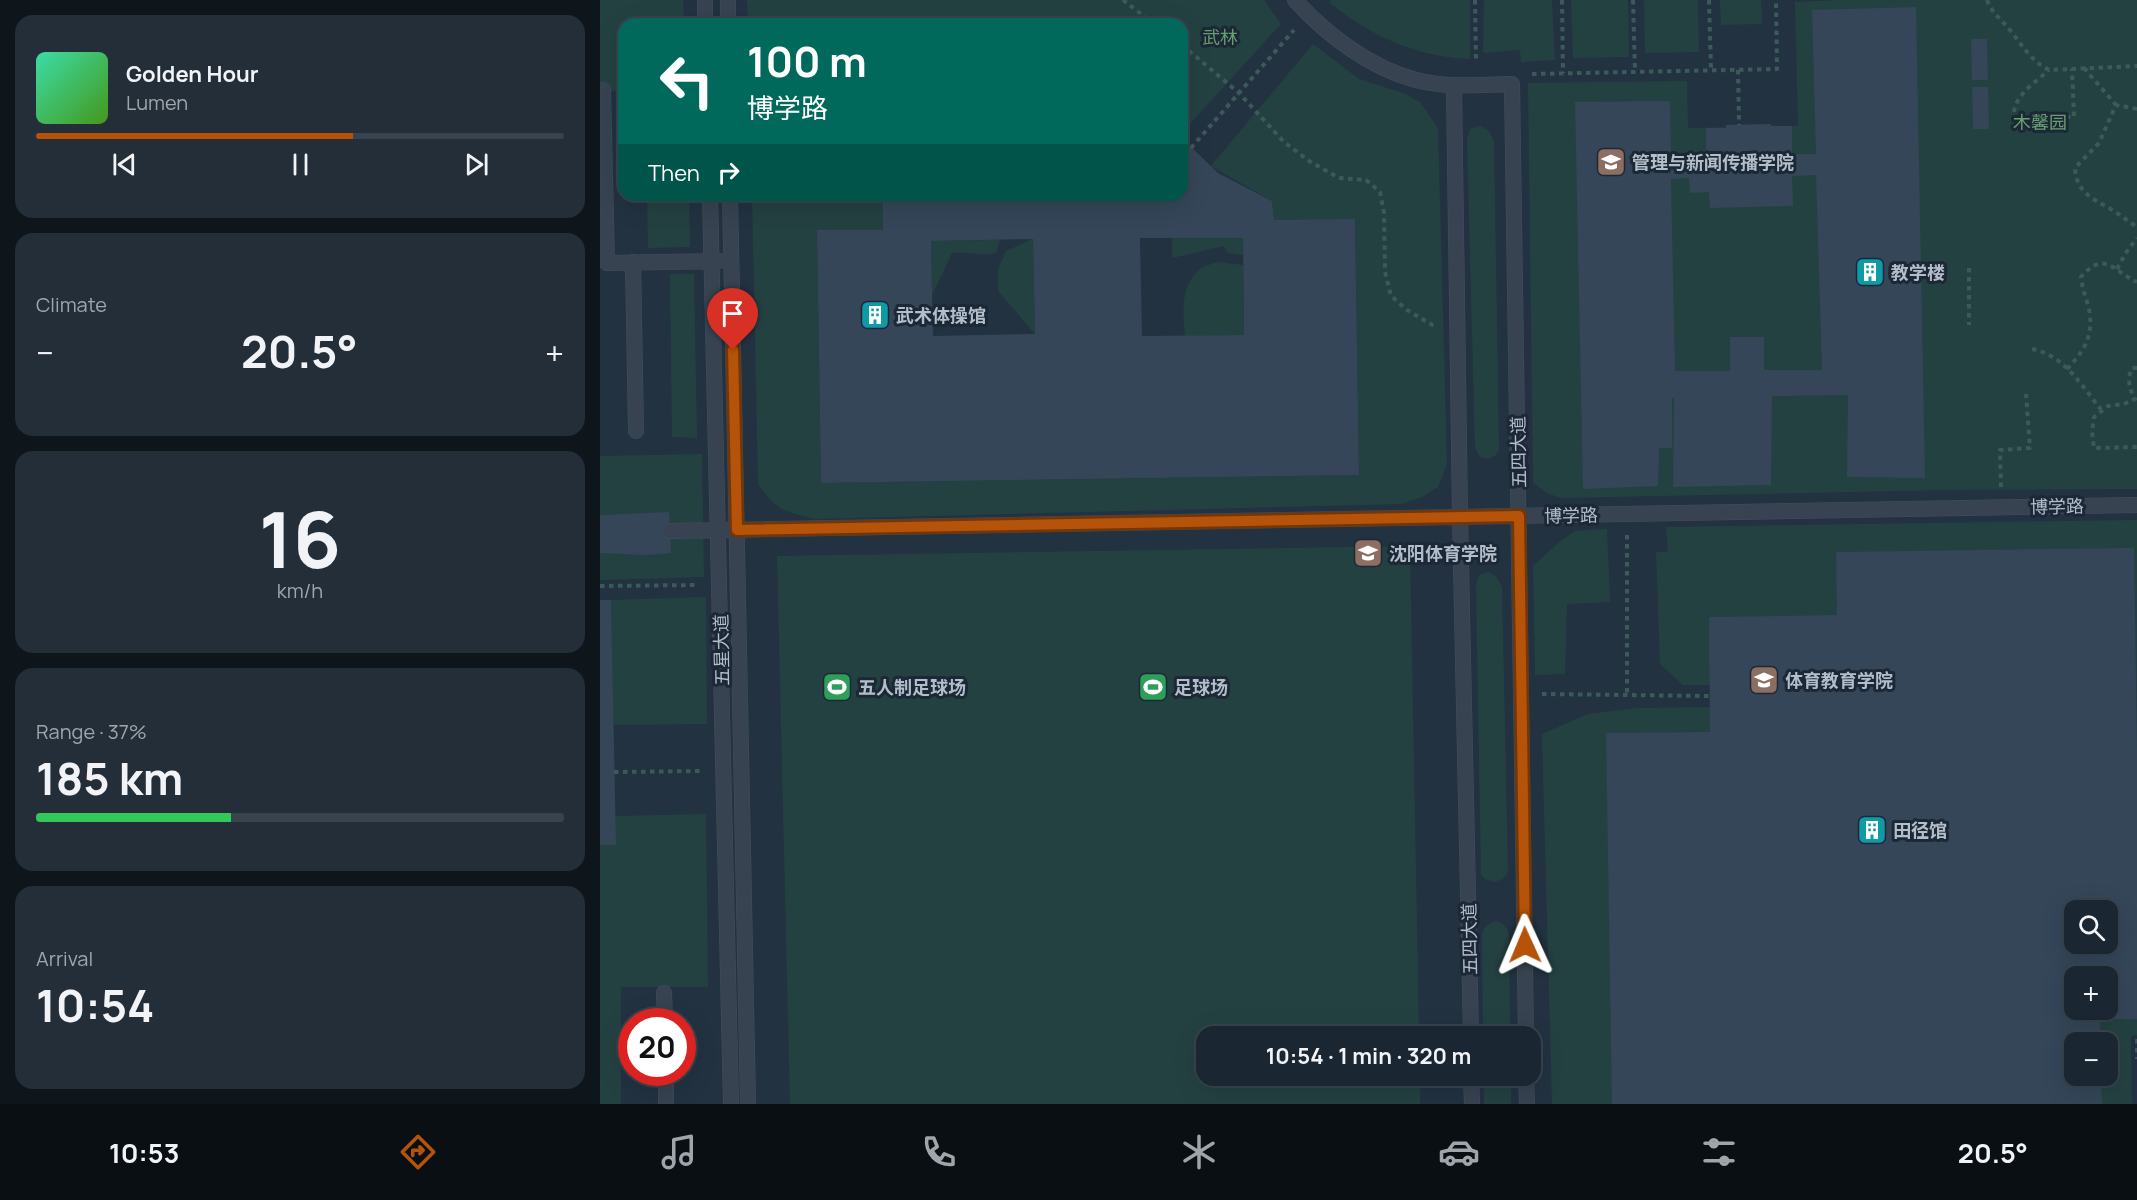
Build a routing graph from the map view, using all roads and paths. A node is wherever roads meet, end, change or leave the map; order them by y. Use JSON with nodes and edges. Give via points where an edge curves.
{"nodes":[{"id":1,"x":705,"y":0,"type":"edge"},
{"id":2,"x":728,"y":0,"type":"edge"},
{"id":3,"x":1123,"y":0,"type":"edge"},
{"id":4,"x":1295,"y":0,"type":"edge"},
{"id":5,"x":1475,"y":0,"type":"edge"},
{"id":6,"x":1562,"y":0,"type":"edge"},
{"id":7,"x":1633,"y":0,"type":"edge"},
{"id":8,"x":1709,"y":0,"type":"edge"},
{"id":9,"x":1776,"y":0,"type":"edge"},
{"id":10,"x":1987,"y":0,"type":"edge"},
{"id":11,"x":1309,"y":14,"type":"junction"},
{"id":12,"x":705,"y":18,"type":"edge"},
{"id":13,"x":728,"y":18,"type":"edge"},
{"id":14,"x":1146,"y":18,"type":"edge"},
{"id":15,"x":1188,"y":50,"type":"edge"},
{"id":16,"x":2137,"y":66,"type":"edge"},
{"id":17,"x":2084,"y":68,"type":"junction"},
{"id":18,"x":2072,"y":69,"type":"junction"},
{"id":19,"x":1711,"y":70,"type":"junction"},
{"id":20,"x":1738,"y":70,"type":"junction"},
{"id":21,"x":2049,"y":70,"type":"junction"},
{"id":22,"x":1635,"y":72,"type":"junction"},
{"id":23,"x":1563,"y":74,"type":"junction"},
{"id":24,"x":1512,"y":84,"type":"junction"},
{"id":25,"x":1476,"y":85,"type":"junction"},
{"id":26,"x":1455,"y":86,"type":"junction"},
{"id":27,"x":603,"y":90,"type":"dead end"},
{"id":28,"x":1239,"y":93,"type":"junction"},
{"id":29,"x":2116,"y":105,"type":"junction"},
{"id":30,"x":2137,"y":109,"type":"edge"},
{"id":31,"x":2014,"y":112,"type":"dead end"},
{"id":32,"x":2048,"y":117,"type":"dead end"},
{"id":33,"x":1739,"y":125,"type":"dead end"},
{"id":34,"x":1191,"y":148,"type":"dead end"},
{"id":35,"x":710,"y":201,"type":"edge"},
{"id":36,"x":730,"y":201,"type":"edge"},
{"id":37,"x":2137,"y":227,"type":"edge"},
{"id":38,"x":2137,"y":238,"type":"edge"},
{"id":39,"x":731,"y":260,"type":"junction"},
{"id":40,"x":712,"y":261,"type":"junction"},
{"id":41,"x":633,"y":262,"type":"junction"},
{"id":42,"x":1969,"y":268,"type":"dead end"},
{"id":43,"x":2117,"y":269,"type":"junction"},
{"id":44,"x":2137,"y":282,"type":"edge"},
{"id":45,"x":1970,"y":325,"type":"dead end"},
{"id":46,"x":1458,"y":340,"type":"junction"},
{"id":47,"x":2032,"y":349,"type":"dead end"},
{"id":48,"x":2137,"y":368,"type":"edge"},
{"id":49,"x":2067,"y":369,"type":"junction"},
{"id":50,"x":2026,"y":394,"type":"dead end"},
{"id":51,"x":2102,"y":411,"type":"junction"},
{"id":52,"x":636,"y":431,"type":"dead end"},
{"id":53,"x":2137,"y":447,"type":"edge"},
{"id":54,"x":2137,"y":505,"type":"edge"},
{"id":55,"x":2002,"y":507,"type":"junction"},
{"id":56,"x":1626,"y":514,"type":"junction"},
{"id":57,"x":1519,"y":516,"type":"junction"},
{"id":58,"x":1460,"y":517,"type":"junction"},
{"id":59,"x":737,"y":530,"type":"junction"},
{"id":60,"x":670,"y":531,"type":"dead end"},
{"id":61,"x":718,"y":531,"type":"junction"},
{"id":62,"x":719,"y":584,"type":"junction"},
{"id":63,"x":600,"y":586,"type":"edge"},
{"id":64,"x":1521,"y":693,"type":"junction"},
{"id":65,"x":1627,"y":695,"type":"junction"},
{"id":66,"x":1709,"y":696,"type":"dead end"},
{"id":67,"x":723,"y":770,"type":"junction"},
{"id":68,"x":614,"y":772,"type":"dead end"},
{"id":69,"x":664,"y":993,"type":"dead end"},
{"id":70,"x":665,"y":1008,"type":"edge"},
{"id":71,"x":1471,"y":1026,"type":"edge"},
{"id":72,"x":1526,"y":1026,"type":"edge"},
{"id":73,"x":2137,"y":1040,"type":"edge"},
{"id":74,"x":2137,"y":1059,"type":"edge"},
{"id":75,"x":666,"y":1086,"type":"edge"},
{"id":76,"x":1472,"y":1086,"type":"edge"},
{"id":77,"x":1526,"y":1086,"type":"edge"},
{"id":78,"x":666,"y":1104,"type":"edge"},
{"id":79,"x":731,"y":1104,"type":"edge"},
{"id":80,"x":748,"y":1104,"type":"edge"},
{"id":81,"x":1472,"y":1104,"type":"edge"},
{"id":82,"x":1527,"y":1104,"type":"edge"}],
"edges":[{"from":1,"to":12,"type":"lane"},
{"from":2,"to":13,"type":"lane"},
{"from":3,"to":14,"type":"path"},
{"from":4,"to":11,"type":"lane"},
{"from":5,"to":25,"type":"path"},
{"from":6,"to":23,"type":"path"},
{"from":7,"to":22,"type":"path"},
{"from":8,"to":19,"type":"path"},
{"from":9,"to":20,"type":"path","via":[[1777,69]]},
{"from":10,"to":21,"type":"path","via":[[2019,43]]},
{"from":11,"to":26,"type":"lane","via":[[1363,57],[1416,80]]},
{"from":11,"to":28,"type":"path"},
{"from":15,"to":28,"type":"path"},
{"from":16,"to":17,"type":"path"},
{"from":17,"to":18,"type":"path"},
{"from":17,"to":29,"type":"path"},
{"from":18,"to":21,"type":"path"},
{"from":18,"to":32,"type":"path","via":[[2074,117]]},
{"from":19,"to":20,"type":"path"},
{"from":19,"to":22,"type":"path"},
{"from":20,"to":33,"type":"path"},
{"from":21,"to":31,"type":"path","via":[[2021,96]]},
{"from":22,"to":23,"type":"path"},
{"from":23,"to":24,"type":"path","via":[[1528,74]]},
{"from":24,"to":25,"type":"lane"},
{"from":24,"to":57,"type":"lane","name":"五四大道"},
{"from":25,"to":26,"type":"lane"},
{"from":26,"to":46,"type":"lane","name":"五四大道"},
{"from":27,"to":41,"type":"lane","via":[[607,263]]},
{"from":28,"to":34,"type":"path"},
{"from":28,"to":46,"type":"path","via":[[1284,142],[1309,161],[1339,178],[1366,180],[1380,192],[1391,296]]},
{"from":29,"to":30,"type":"path"},
{"from":29,"to":37,"type":"path","via":[[2099,143],[2075,168],[2076,179],[2094,202]]},
{"from":35,"to":40,"type":"lane","name":"五星大道"},
{"from":36,"to":39,"type":"lane","name":"五星大道"},
{"from":38,"to":43,"type":"path"},
{"from":39,"to":40,"type":"lane"},
{"from":39,"to":59,"type":"lane","name":"五星大道"},
{"from":40,"to":41,"type":"lane"},
{"from":40,"to":61,"type":"lane","name":"五星大道"},
{"from":41,"to":52,"type":"lane"},
{"from":42,"to":45,"type":"path"},
{"from":43,"to":44,"type":"path"},
{"from":43,"to":49,"type":"path","via":[[2102,263],[2088,269],[2082,277],[2089,307],[2089,338],[2083,352]]},
{"from":46,"to":58,"type":"lane","name":"五四大道"},
{"from":47,"to":49,"type":"path","via":[[2044,351]]},
{"from":48,"to":51,"type":"path","via":[[2132,368],[2129,376],[2135,399]]},
{"from":49,"to":51,"type":"path"},
{"from":50,"to":55,"type":"path","via":[[2030,448],[2000,450]]},
{"from":51,"to":53,"type":"path","via":[[2094,417],[2094,448]]},
{"from":54,"to":55,"type":"lane","name":"博学路"},
{"from":55,"to":56,"type":"lane","name":"博学路"},
{"from":56,"to":57,"type":"lane","name":"博学路"},
{"from":56,"to":65,"type":"path"},
{"from":57,"to":58,"type":"lane","name":"博学路"},
{"from":57,"to":64,"type":"lane","name":"五四大道"},
{"from":58,"to":59,"type":"lane","name":"博学路"},
{"from":58,"to":71,"type":"lane","name":"五四大道"},
{"from":59,"to":61,"type":"lane","name":"博学路"},
{"from":59,"to":80,"type":"lane","name":"五星大道"},
{"from":60,"to":61,"type":"lane","name":"博学路"},
{"from":61,"to":62,"type":"lane","name":"五星大道"},
{"from":62,"to":63,"type":"path"},
{"from":62,"to":67,"type":"lane","name":"五星大道"},
{"from":64,"to":65,"type":"path"},
{"from":64,"to":72,"type":"lane","name":"五四大道"},
{"from":65,"to":66,"type":"path"},
{"from":67,"to":68,"type":"path"},
{"from":67,"to":79,"type":"lane","name":"五星大道"},
{"from":69,"to":70,"type":"lane"},
{"from":73,"to":74,"type":"path"},
{"from":75,"to":78,"type":"lane"},
{"from":76,"to":81,"type":"lane"},
{"from":77,"to":82,"type":"lane"}]}
